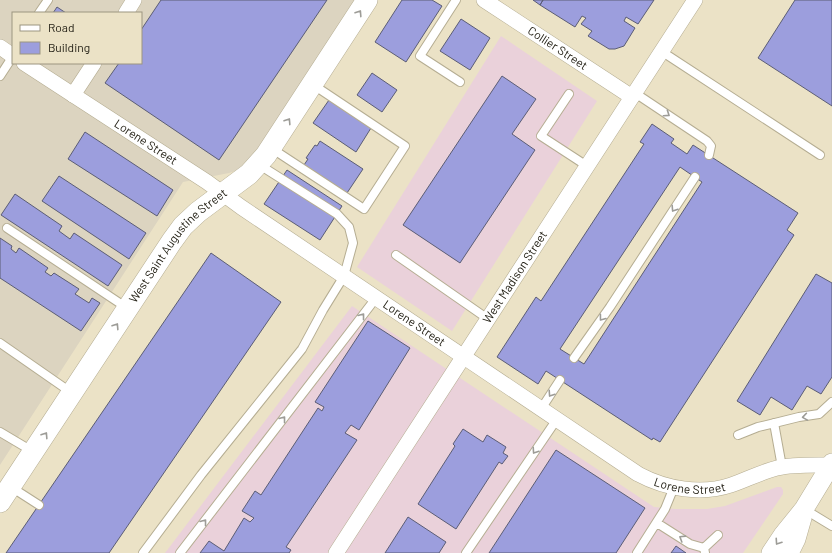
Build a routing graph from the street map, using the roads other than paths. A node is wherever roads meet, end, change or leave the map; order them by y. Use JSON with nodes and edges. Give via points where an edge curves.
{"nodes":[{"id":1,"x":48,"y":0,"type":"edge"},
{"id":2,"x":134,"y":0,"type":"edge"},
{"id":3,"x":367,"y":0,"type":"edge"},
{"id":4,"x":456,"y":0,"type":"edge"},
{"id":5,"x":484,"y":0,"type":"edge"},
{"id":6,"x":695,"y":0,"type":"edge"},
{"id":7,"x":40,"y":12,"type":"edge"},
{"id":8,"x":127,"y":12,"type":"edge"},
{"id":9,"x":662,"y":51,"type":"junction"},
{"id":10,"x":10,"y":53,"type":"edge"},
{"id":11,"x":26,"y":64,"type":"edge"},
{"id":12,"x":93,"y":64,"type":"edge"},
{"id":13,"x":0,"y":76,"type":"edge"},
{"id":14,"x":460,"y":82,"type":"dead end"},
{"id":15,"x":312,"y":84,"type":"junction"},
{"id":16,"x":569,"y":94,"type":"dead end"},
{"id":17,"x":73,"y":95,"type":"junction"},
{"id":18,"x":633,"y":95,"type":"junction"},
{"id":19,"x":270,"y":148,"type":"junction"},
{"id":20,"x":709,"y":155,"type":"dead end"},
{"id":21,"x":820,"y":155,"type":"dead end"},
{"id":22,"x":258,"y":164,"type":"junction"},
{"id":23,"x":587,"y":166,"type":"junction"},
{"id":24,"x":695,"y":177,"type":"dead end"},
{"id":25,"x":223,"y":193,"type":"junction"},
{"id":26,"x":7,"y":228,"type":"dead end"},
{"id":27,"x":396,"y":255,"type":"dead end"},
{"id":28,"x":344,"y":276,"type":"junction"},
{"id":29,"x":376,"y":298,"type":"junction"},
{"id":30,"x":127,"y":309,"type":"junction"},
{"id":31,"x":488,"y":318,"type":"junction"},
{"id":32,"x":0,"y":343,"type":"edge"},
{"id":33,"x":463,"y":356,"type":"junction"},
{"id":34,"x":574,"y":358,"type":"dead end"},
{"id":35,"x":560,"y":380,"type":"dead end"},
{"id":36,"x":72,"y":394,"type":"junction"},
{"id":37,"x":832,"y":402,"type":"edge"},
{"id":38,"x":541,"y":409,"type":"junction"},
{"id":39,"x":557,"y":419,"type":"junction"},
{"id":40,"x":774,"y":423,"type":"junction"},
{"id":41,"x":0,"y":432,"type":"edge"},
{"id":42,"x":738,"y":435,"type":"dead end"},
{"id":43,"x":34,"y":452,"type":"junction"},
{"id":44,"x":832,"y":464,"type":"edge"},
{"id":45,"x":782,"y":467,"type":"junction"},
{"id":46,"x":674,"y":487,"type":"junction"},
{"id":47,"x":5,"y":495,"type":"edge"},
{"id":48,"x":39,"y":505,"type":"dead end"},
{"id":49,"x":804,"y":509,"type":"junction"},
{"id":50,"x":657,"y":523,"type":"junction"},
{"id":51,"x":832,"y":526,"type":"edge"},
{"id":52,"x":718,"y":536,"type":"dead end"},
{"id":53,"x":705,"y":551,"type":"edge"},
{"id":54,"x":143,"y":553,"type":"edge"},
{"id":55,"x":180,"y":553,"type":"edge"},
{"id":56,"x":336,"y":553,"type":"edge"},
{"id":57,"x":466,"y":553,"type":"edge"},
{"id":58,"x":637,"y":553,"type":"edge"},
{"id":59,"x":771,"y":553,"type":"edge"},
{"id":60,"x":789,"y":553,"type":"edge"}],
"edges":[{"from":1,"to":7,"type":"lane"},
{"from":2,"to":8,"type":"street"},
{"from":15,"to":3,"type":"main road","name":"West Saint Augustine Street","one_way":true},
{"from":4,"to":14,"type":"lane","via":[[420,56]]},
{"from":5,"to":18,"type":"street","name":"Collier Street"},
{"from":6,"to":9,"type":"street","name":"West Madison Street"},
{"from":9,"to":18,"type":"street","name":"West Madison Street"},
{"from":9,"to":21,"type":"lane"},
{"from":10,"to":13,"type":"lane"},
{"from":11,"to":17,"type":"street","name":"Lorene Street"},
{"from":12,"to":17,"type":"street"},
{"from":19,"to":15,"type":"main road","name":"West Saint Augustine Street","one_way":true},
{"from":15,"to":19,"type":"lane","via":[[405,146],[364,209]]},
{"from":16,"to":23,"type":"lane","via":[[542,136]]},
{"from":17,"to":25,"type":"street","name":"Lorene Street"},
{"from":18,"to":20,"type":"lane","one_way":true,"via":[[707,141],[711,146]]},
{"from":18,"to":23,"type":"street","name":"West Madison Street"},
{"from":19,"to":22,"type":"main road","name":"West Saint Augustine Street"},
{"from":22,"to":25,"type":"main road","name":"West Saint Augustine Street"},
{"from":22,"to":28,"type":"lane","via":[[336,214],[349,227],[353,243]]},
{"from":23,"to":31,"type":"street","name":"West Madison Street"},
{"from":24,"to":34,"type":"lane","one_way":true},
{"from":25,"to":28,"type":"street","name":"Lorene Street"},
{"from":25,"to":30,"type":"main road","name":"West Saint Augustine Street","via":[[183,226]]},
{"from":26,"to":30,"type":"lane"},
{"from":27,"to":31,"type":"lane"},
{"from":28,"to":29,"type":"street","name":"Lorene Street"},
{"from":28,"to":54,"type":"lane","via":[[302,349],[201,475]]},
{"from":29,"to":33,"type":"street","name":"Lorene Street"},
{"from":55,"to":29,"type":"lane","one_way":true},
{"from":36,"to":30,"type":"main road","name":"West Saint Augustine Street","one_way":true},
{"from":31,"to":33,"type":"street","name":"West Madison Street"},
{"from":32,"to":36,"type":"lane"},
{"from":33,"to":38,"type":"street","name":"Lorene Street"},
{"from":33,"to":56,"type":"street","name":"West Madison Street"},
{"from":35,"to":38,"type":"lane","one_way":true},
{"from":43,"to":36,"type":"main road","name":"West Saint Augustine Street","one_way":true},
{"from":37,"to":40,"type":"lane","one_way":true,"via":[[819,414]]},
{"from":38,"to":39,"type":"street","name":"Lorene Street"},
{"from":39,"to":46,"type":"street","name":"Lorene Street","via":[[638,474],[657,483]]},
{"from":39,"to":57,"type":"lane","one_way":true},
{"from":40,"to":42,"type":"lane"},
{"from":40,"to":45,"type":"lane"},
{"from":41,"to":43,"type":"lane"},
{"from":43,"to":47,"type":"main road","name":"West Saint Augustine Street"},
{"from":44,"to":45,"type":"street","name":"Lorene Street"},
{"from":44,"to":49,"type":"street"},
{"from":45,"to":46,"type":"street","name":"Lorene Street","via":[[721,488],[694,490]]},
{"from":46,"to":50,"type":"lane"},
{"from":47,"to":48,"type":"lane"},
{"from":49,"to":51,"type":"lane"},
{"from":49,"to":59,"type":"street","one_way":true},
{"from":49,"to":60,"type":"street","via":[[796,539]]},
{"from":53,"to":50,"type":"lane","one_way":true},
{"from":50,"to":58,"type":"lane"},
{"from":52,"to":53,"type":"lane"}]}
